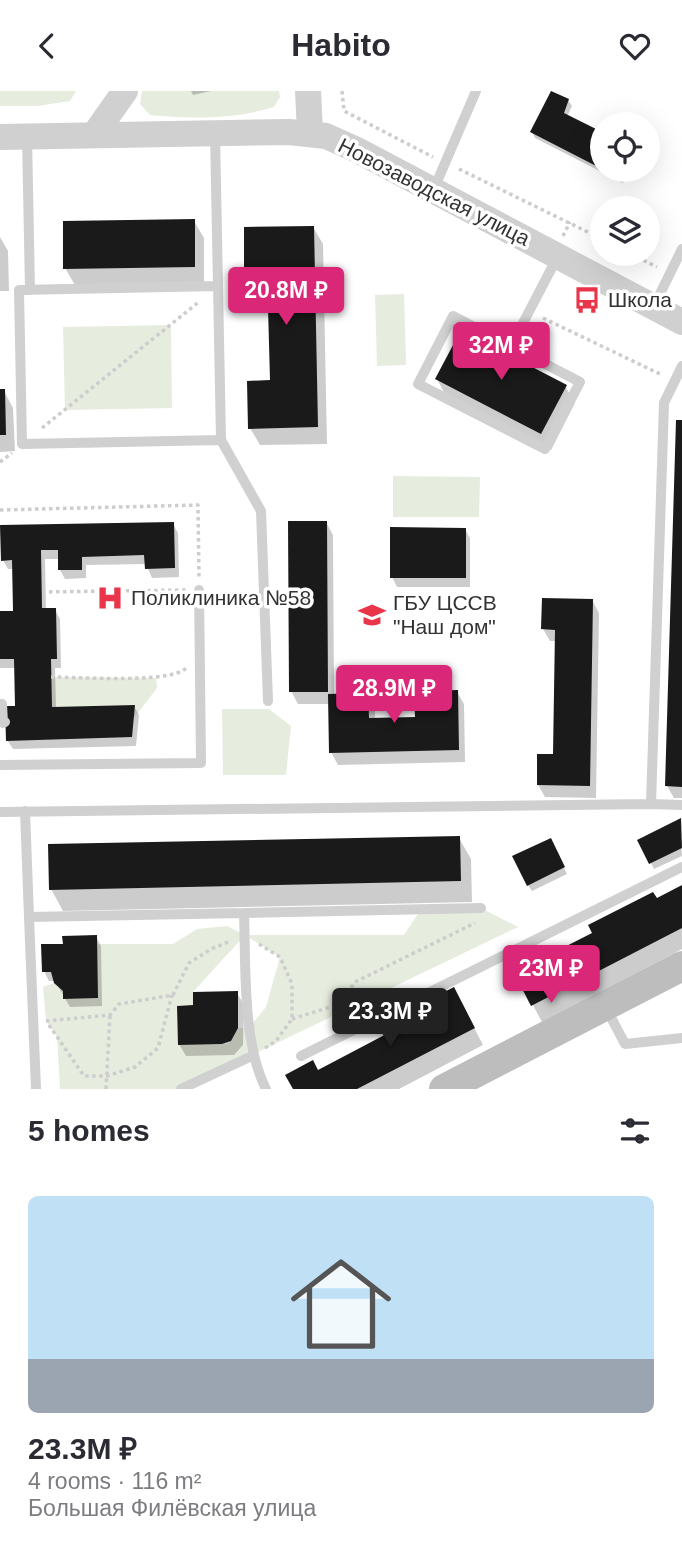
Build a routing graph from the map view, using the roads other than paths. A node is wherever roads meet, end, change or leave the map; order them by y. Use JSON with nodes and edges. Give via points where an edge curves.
{"nodes":[{"id":1,"x":125,"y":91,"type":"edge"},
{"id":2,"x":308,"y":91,"type":"edge"},
{"id":3,"x":476,"y":91,"type":"edge"},
{"id":4,"x":215,"y":133,"type":"junction"},
{"id":5,"x":310,"y":133,"type":"junction"},
{"id":6,"x":94,"y":135,"type":"junction"},
{"id":7,"x":27,"y":136,"type":"junction"},
{"id":8,"x":0,"y":137,"type":"edge"},
{"id":9,"x":433,"y":192,"type":"junction"},
{"id":10,"x":560,"y":247,"type":"junction"},
{"id":11,"x":682,"y":249,"type":"edge"},
{"id":12,"x":218,"y":286,"type":"junction"},
{"id":13,"x":30,"y":290,"type":"junction"},
{"id":14,"x":654,"y":307,"type":"junction"},
{"id":15,"x":682,"y":322,"type":"edge"},
{"id":16,"x":511,"y":346,"type":"junction"},
{"id":17,"x":682,"y":366,"type":"edge"},
{"id":18,"x":221,"y":440,"type":"junction"},
{"id":19,"x":199,"y":590,"type":"road end"},
{"id":20,"x":268,"y":701,"type":"dead end"},
{"id":21,"x":0,"y":704,"type":"edge"},
{"id":22,"x":5,"y":722,"type":"dead end"},
{"id":23,"x":0,"y":765,"type":"edge"},
{"id":24,"x":651,"y":804,"type":"junction"},
{"id":25,"x":682,"y":805,"type":"edge"},
{"id":26,"x":0,"y":811,"type":"edge"},
{"id":27,"x":25,"y":811,"type":"junction"},
{"id":28,"x":682,"y":867,"type":"edge"},
{"id":29,"x":481,"y":908,"type":"road end"},
{"id":30,"x":244,"y":913,"type":"junction"},
{"id":31,"x":29,"y":917,"type":"junction"},
{"id":32,"x":682,"y":966,"type":"edge"},
{"id":33,"x":605,"y":1006,"type":"junction"},
{"id":34,"x":682,"y":1038,"type":"edge"},
{"id":35,"x":254,"y":1055,"type":"junction"},
{"id":36,"x":301,"y":1056,"type":"dead end"},
{"id":37,"x":36,"y":1089,"type":"edge"},
{"id":38,"x":181,"y":1089,"type":"edge"},
{"id":39,"x":266,"y":1089,"type":"edge"},
{"id":40,"x":444,"y":1089,"type":"edge"}],
"edges":[{"from":1,"to":6,"type":"street"},
{"from":2,"to":5,"type":"street"},
{"from":3,"to":9,"type":"lane"},
{"from":4,"to":5,"type":"street","name":"Новозаводская улица"},
{"from":4,"to":6,"type":"street","name":"Новозаводская улица"},
{"from":4,"to":12,"type":"lane"},
{"from":5,"to":9,"type":"street","name":"Новозаводская улица","via":[[357,150]]},
{"from":6,"to":7,"type":"street","name":"Новозаводская улица"},
{"from":7,"to":8,"type":"street","name":"Новозаводская улица"},
{"from":7,"to":13,"type":"lane"},
{"from":9,"to":10,"type":"street","name":"Новозаводская улица"},
{"from":10,"to":14,"type":"street","name":"Новозаводская улица"},
{"from":10,"to":16,"type":"lane"},
{"from":11,"to":14,"type":"lane"},
{"from":12,"to":13,"type":"lane"},
{"from":12,"to":18,"type":"lane"},
{"from":13,"to":18,"type":"lane","via":[[19,290],[22,444]]},
{"from":14,"to":15,"type":"street","name":"Новозаводская улица"},
{"from":16,"to":16,"type":"lane","via":[[580,382],[545,449],[418,384],[453,316]]},
{"from":17,"to":24,"type":"lane","via":[[664,403]]},
{"from":18,"to":20,"type":"lane","via":[[261,511]]},
{"from":19,"to":23,"type":"lane","via":[[201,763]]},
{"from":21,"to":22,"type":"lane"},
{"from":24,"to":25,"type":"lane"},
{"from":24,"to":27,"type":"lane"},
{"from":26,"to":27,"type":"lane"},
{"from":27,"to":31,"type":"lane"},
{"from":28,"to":36,"type":"lane"},
{"from":29,"to":30,"type":"lane"},
{"from":30,"to":31,"type":"lane"},
{"from":30,"to":35,"type":"lane"},
{"from":31,"to":37,"type":"lane"},
{"from":32,"to":33,"type":"main road"},
{"from":33,"to":34,"type":"lane","via":[[625,1044]]},
{"from":33,"to":40,"type":"main road"},
{"from":35,"to":38,"type":"lane"},
{"from":35,"to":39,"type":"lane"}]}
